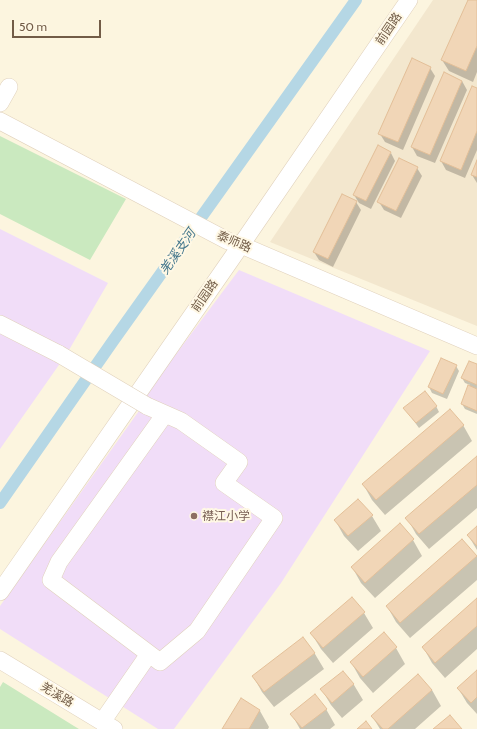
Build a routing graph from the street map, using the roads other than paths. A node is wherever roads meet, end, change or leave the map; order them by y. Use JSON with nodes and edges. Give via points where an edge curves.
{"nodes":[{"id":1,"x":409,"y":0,"type":"edge"},
{"id":2,"x":9,"y":87,"type":"dead end"},
{"id":3,"x":0,"y":103,"type":"edge"},
{"id":4,"x":0,"y":121,"type":"edge"},
{"id":5,"x":235,"y":243,"type":"junction"},
{"id":6,"x":0,"y":324,"type":"edge"},
{"id":7,"x":477,"y":346,"type":"edge"},
{"id":8,"x":165,"y":414,"type":"junction"},
{"id":9,"x":0,"y":592,"type":"edge"},
{"id":10,"x":150,"y":654,"type":"junction"},
{"id":11,"x":2,"y":666,"type":"edge"},
{"id":12,"x":108,"y":725,"type":"edge"}],
"edges":[{"from":1,"to":5,"type":"street","name":"前园路"},
{"from":2,"to":3,"type":"street"},
{"from":4,"to":5,"type":"street","name":"泰师路"},
{"from":5,"to":7,"type":"street","name":"泰师路"},
{"from":5,"to":9,"type":"street","name":"前园路"},
{"from":6,"to":8,"type":"street","bridge":true},
{"from":8,"to":10,"type":"street","via":[[59,562],[51,580]]},
{"from":8,"to":10,"type":"street","via":[[181,421],[240,462],[224,483],[274,518],[197,631],[160,662]]},
{"from":10,"to":12,"type":"street"},
{"from":11,"to":12,"type":"street","name":"羌溪路"}]}
